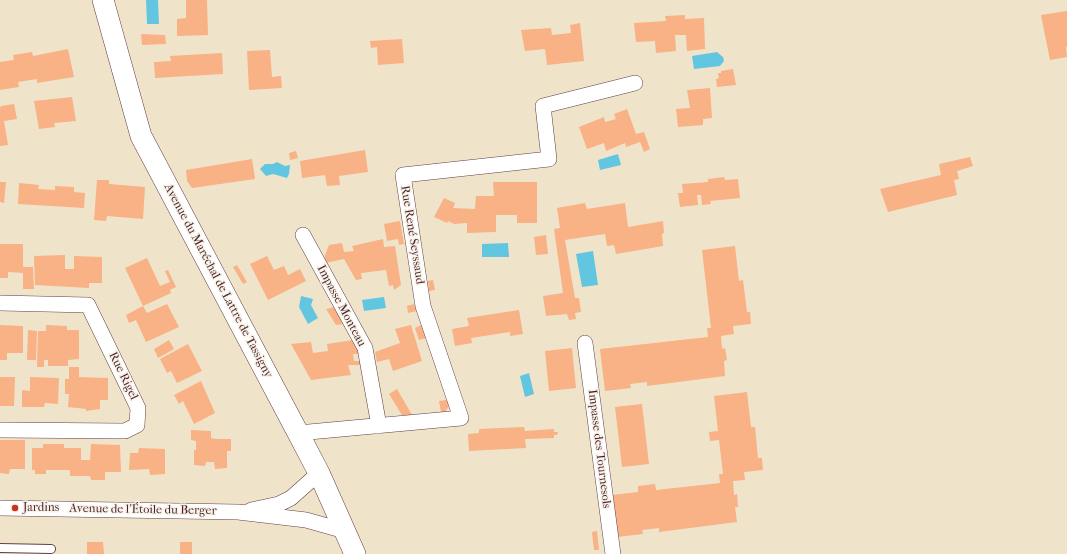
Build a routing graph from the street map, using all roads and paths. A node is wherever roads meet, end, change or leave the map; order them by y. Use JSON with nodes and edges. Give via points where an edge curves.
{"nodes":[{"id":1,"x":103,"y":0,"type":"edge"},
{"id":2,"x":634,"y":83,"type":"dead end"},
{"id":3,"x":303,"y":235,"type":"dead end"},
{"id":4,"x":0,"y":303,"type":"edge"},
{"id":5,"x":585,"y":343,"type":"dead end"},
{"id":6,"x":379,"y":426,"type":"junction"},
{"id":7,"x":0,"y":430,"type":"edge"},
{"id":8,"x":298,"y":433,"type":"junction"},
{"id":9,"x":318,"y":473,"type":"junction"},
{"id":10,"x":0,"y":508,"type":"edge"},
{"id":11,"x":238,"y":512,"type":"junction"},
{"id":12,"x":345,"y":532,"type":"junction"},
{"id":13,"x":0,"y":548,"type":"edge"},
{"id":14,"x":51,"y":549,"type":"dead end"},
{"id":15,"x":355,"y":554,"type":"edge"},
{"id":16,"x":613,"y":554,"type":"edge"}],
"edges":[{"from":1,"to":8,"type":"main road","name":"Avenue du Maréchal de Lattre de Tassigny","via":[[141,136]]},
{"from":2,"to":6,"type":"street","name":"Rue René Seyssaud","via":[[543,106],[550,158],[403,175],[423,306],[461,418]]},
{"from":3,"to":6,"type":"street","name":"Impasse Monteau","via":[[365,348]]},
{"from":4,"to":7,"type":"street","name":"Rue Rigel","via":[[88,305],[138,408],[137,425],[126,431]]},
{"from":5,"to":16,"type":"street","name":"Impasse des Tournesols"},
{"from":6,"to":8,"type":"street","name":"Rue René Seyssaud"},
{"from":8,"to":9,"type":"main road","name":"Avenue du Maréchal de Lattre de Tassigny"},
{"from":9,"to":11,"type":"street","name":"Avenue de l'Étoile du Berger","via":[[291,498],[279,504]]},
{"from":9,"to":12,"type":"main road","name":"Avenue du Maréchal de Lattre de Tassigny"},
{"from":10,"to":11,"type":"street","name":"Avenue de l'Étoile du Berger"},
{"from":11,"to":12,"type":"street","name":"Avenue de l'Étoile du Berger","via":[[306,520]]},
{"from":12,"to":15,"type":"main road","name":"Avenue du Maréchal de Lattre de Tassigny"},
{"from":13,"to":14,"type":"lane"}]}
